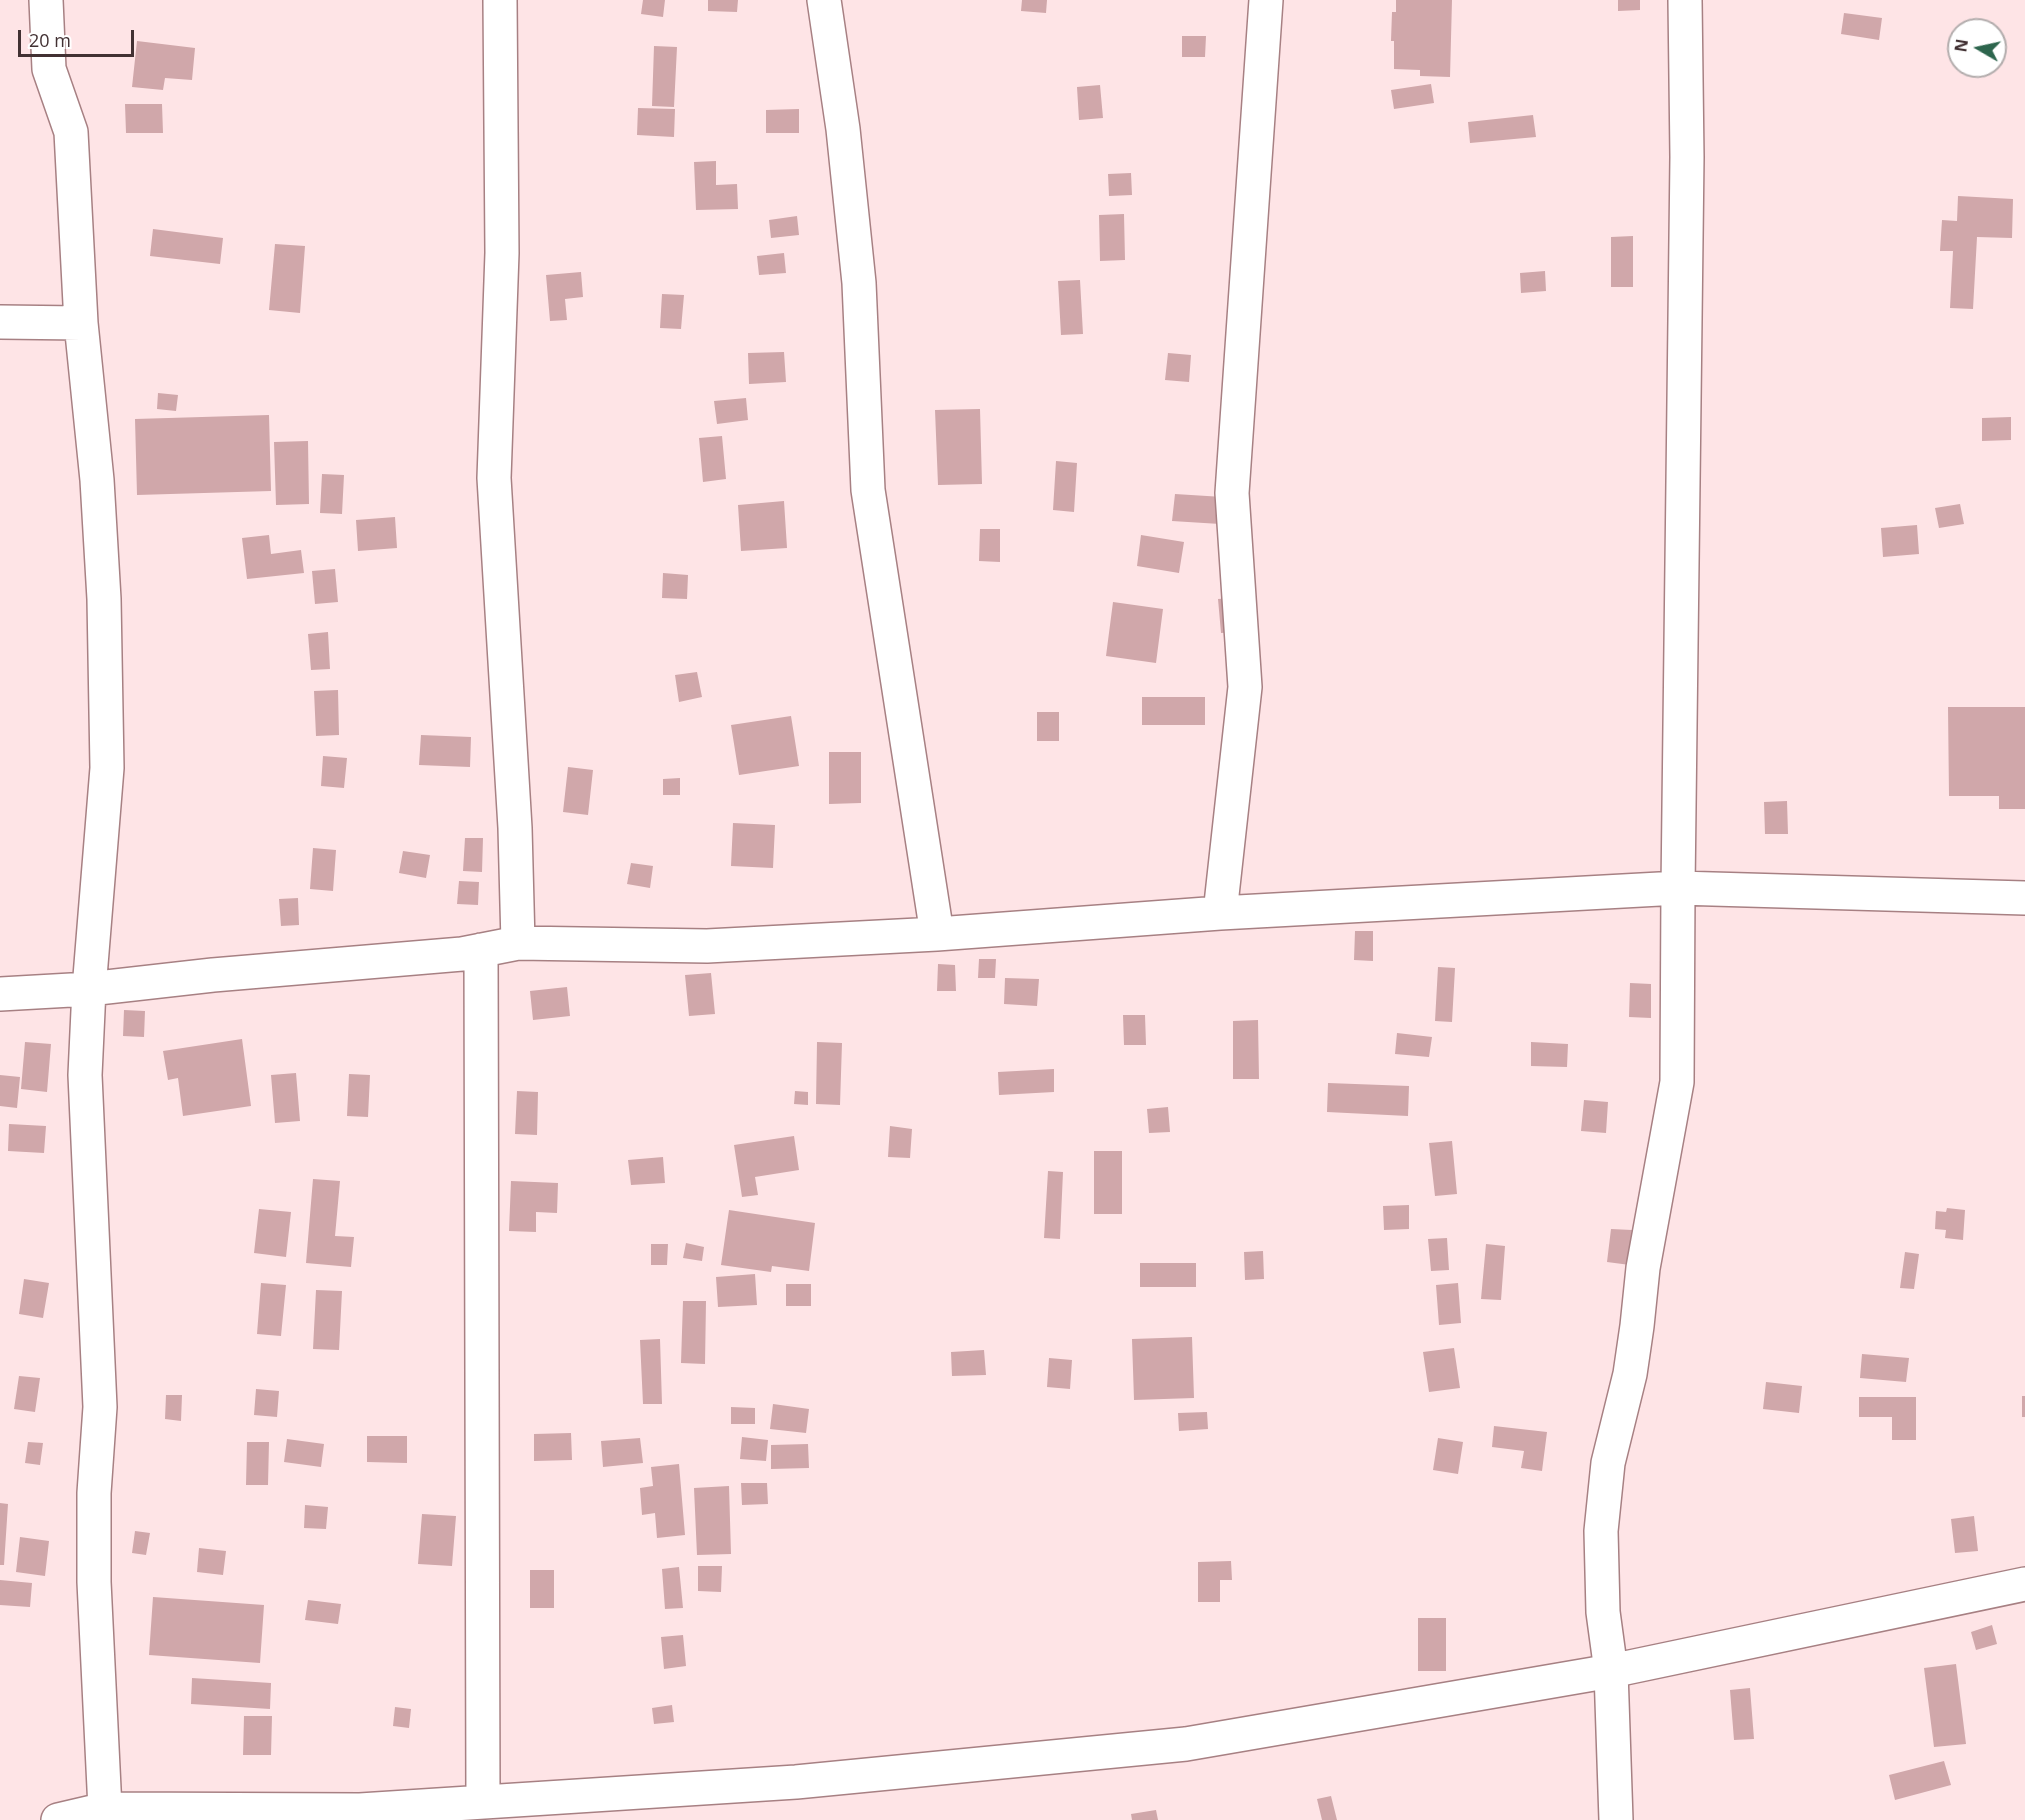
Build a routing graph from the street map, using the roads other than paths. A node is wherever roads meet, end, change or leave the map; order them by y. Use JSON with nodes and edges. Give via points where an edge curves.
{"nodes":[{"id":1,"x":46,"y":0,"type":"edge"},
{"id":2,"x":500,"y":0,"type":"edge"},
{"id":3,"x":824,"y":0,"type":"edge"},
{"id":4,"x":1266,"y":0,"type":"edge"},
{"id":5,"x":1685,"y":0,"type":"edge"},
{"id":6,"x":0,"y":322,"type":"edge"},
{"id":7,"x":81,"y":323,"type":"junction"},
{"id":8,"x":1678,"y":888,"type":"junction"},
{"id":9,"x":2025,"y":898,"type":"edge"},
{"id":10,"x":1220,"y":913,"type":"junction"},
{"id":11,"x":937,"y":934,"type":"junction"},
{"id":12,"x":518,"y":943,"type":"junction"},
{"id":13,"x":481,"y":950,"type":"junction"},
{"id":14,"x":89,"y":989,"type":"junction"},
{"id":15,"x":0,"y":994,"type":"edge"},
{"id":16,"x":2025,"y":1584,"type":"edge"},
{"id":17,"x":1611,"y":1671,"type":"junction"},
{"id":18,"x":483,"y":1802,"type":"junction"},
{"id":19,"x":105,"y":1809,"type":"junction"},
{"id":20,"x":58,"y":1820,"type":"edge"},
{"id":21,"x":1616,"y":1820,"type":"edge"}],
"edges":[{"from":1,"to":7,"type":"street","via":[[49,69],[70,132]]},
{"from":2,"to":12,"type":"street","via":[[502,253],[494,478],[514,805]]},
{"from":3,"to":11,"type":"street","via":[[843,129],[859,283],[868,490]]},
{"from":4,"to":10,"type":"street","via":[[1232,493],[1245,687]]},
{"from":5,"to":8,"type":"street","via":[[1687,157]]},
{"from":6,"to":7,"type":"street"},
{"from":7,"to":14,"type":"street","via":[[104,587],[107,768]]},
{"from":8,"to":9,"type":"street"},
{"from":8,"to":10,"type":"street"},
{"from":8,"to":17,"type":"street","via":[[1677,1082],[1643,1268],[1630,1374],[1608,1463],[1601,1531],[1603,1612]]},
{"from":10,"to":11,"type":"street"},
{"from":11,"to":12,"type":"street","via":[[707,946]]},
{"from":12,"to":13,"type":"street"},
{"from":13,"to":14,"type":"street"},
{"from":13,"to":18,"type":"street"},
{"from":14,"to":15,"type":"street"},
{"from":14,"to":19,"type":"street","via":[[85,1075],[100,1407],[94,1493],[94,1582]]},
{"from":16,"to":17,"type":"street"},
{"from":17,"to":18,"type":"street","via":[[1186,1744],[796,1782]]},
{"from":17,"to":21,"type":"street"},
{"from":18,"to":19,"type":"street","via":[[360,1810]]},
{"from":19,"to":20,"type":"street"}]}
